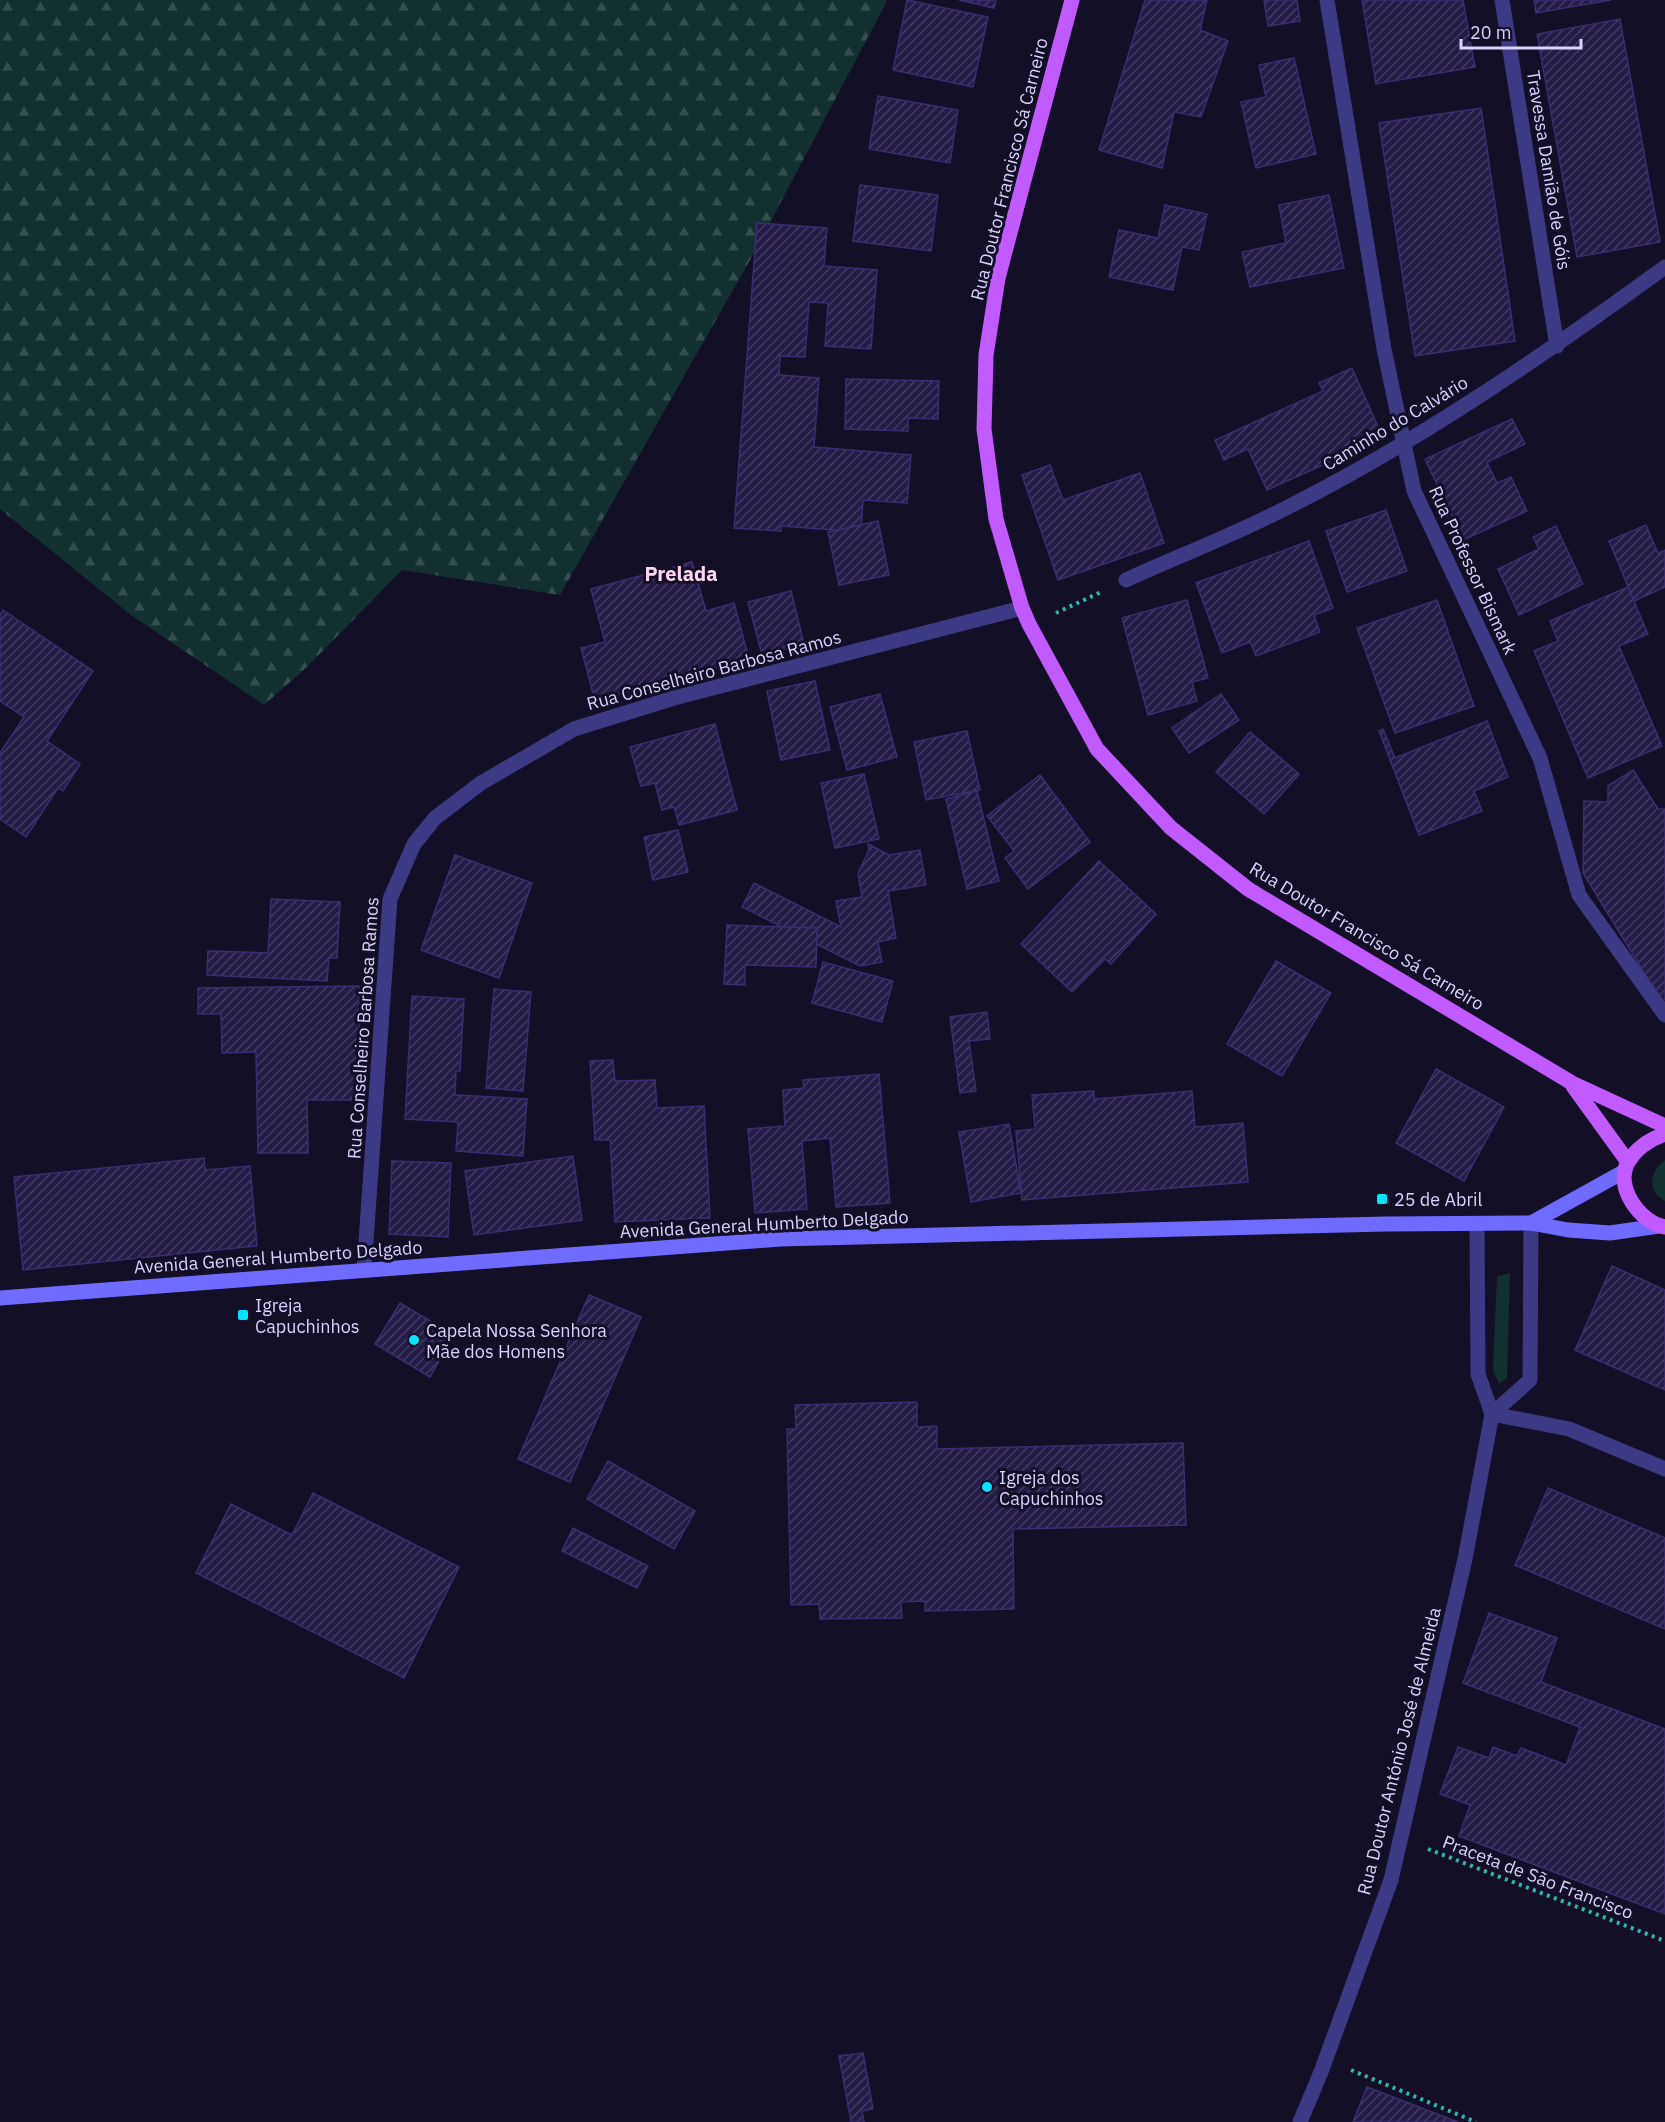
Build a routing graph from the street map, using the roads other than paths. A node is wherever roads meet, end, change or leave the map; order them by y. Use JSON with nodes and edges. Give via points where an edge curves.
{"nodes":[{"id":1,"x":1072,"y":0,"type":"edge"},
{"id":2,"x":1327,"y":0,"type":"edge"},
{"id":3,"x":1502,"y":0,"type":"edge"},
{"id":4,"x":1665,"y":267,"type":"edge"},
{"id":5,"x":1557,"y":346,"type":"junction"},
{"id":6,"x":1403,"y":444,"type":"junction"},
{"id":7,"x":1126,"y":580,"type":"road end"},
{"id":8,"x":1022,"y":608,"type":"junction"},
{"id":9,"x":1665,"y":1015,"type":"edge"},
{"id":10,"x":1572,"y":1083,"type":"junction"},
{"id":11,"x":1665,"y":1126,"type":"edge"},
{"id":12,"x":1665,"y":1134,"type":"edge"},
{"id":13,"x":1626,"y":1167,"type":"junction"},
{"id":14,"x":1531,"y":1223,"type":"junction"},
{"id":15,"x":1477,"y":1224,"type":"junction"},
{"id":16,"x":1662,"y":1226,"type":"edge"},
{"id":17,"x":364,"y":1270,"type":"junction"},
{"id":18,"x":0,"y":1298,"type":"edge"},
{"id":19,"x":1492,"y":1414,"type":"junction"},
{"id":20,"x":1665,"y":1469,"type":"edge"},
{"id":21,"x":1300,"y":2122,"type":"edge"}],
"edges":[{"from":1,"to":8,"type":"main road","name":"Rua Doutor Francisco Sá Carneiro","via":[[998,278],[986,356],[984,429],[996,519]]},
{"from":2,"to":6,"type":"street","name":"Rua Professor Bismark"},
{"from":3,"to":5,"type":"street","name":"Travessa Damião de Góis"},
{"from":4,"to":5,"type":"street","name":"Caminho do Calvário"},
{"from":5,"to":6,"type":"street","name":"Caminho do Calvário"},
{"from":6,"to":7,"type":"street","name":"Caminho do Calvário","via":[[1272,515]]},
{"from":6,"to":9,"type":"street","name":"Rua Professor Bismark","via":[[1414,491],[1540,758],[1579,895]]},
{"from":8,"to":10,"type":"main road","name":"Rua Doutor Francisco Sá Carneiro","via":[[1097,749],[1172,828],[1248,890]]},
{"from":8,"to":17,"type":"street","name":"Rua Conselheiro Barbosa Ramos","via":[[674,698],[574,729],[481,783],[435,818],[414,844],[390,899]]},
{"from":10,"to":11,"type":"main road","name":"Rua Doutor Francisco Sá Carneiro"},
{"from":10,"to":13,"type":"main road","name":"Rua Doutor Francisco Sá Carneiro"},
{"from":12,"to":13,"type":"main road","name":"Avenida General Humberto Delgado","via":[[1651,1139]]},
{"from":13,"to":14,"type":"street","name":"Avenida General Humberto Delgado"},
{"from":13,"to":16,"type":"main road","name":"Avenida General Humberto Delgado","via":[[1628,1193],[1635,1207],[1645,1219]]},
{"from":14,"to":15,"type":"street","name":"Avenida General Humberto Delgado"},
{"from":14,"to":16,"type":"street","name":"Avenida General Humberto Delgado","via":[[1610,1233]]},
{"from":14,"to":19,"type":"street","via":[[1530,1380]]},
{"from":15,"to":17,"type":"street","name":"Avenida General Humberto Delgado","via":[[780,1239]]},
{"from":15,"to":19,"type":"street","name":"Rua Doutor António José de Almeida","via":[[1478,1374]]},
{"from":17,"to":18,"type":"street","name":"Avenida General Humberto Delgado"},
{"from":19,"to":20,"type":"street","via":[[1569,1429]]},
{"from":19,"to":21,"type":"street","name":"Rua Doutor António José de Almeida","via":[[1465,1559],[1391,1880]]}]}
